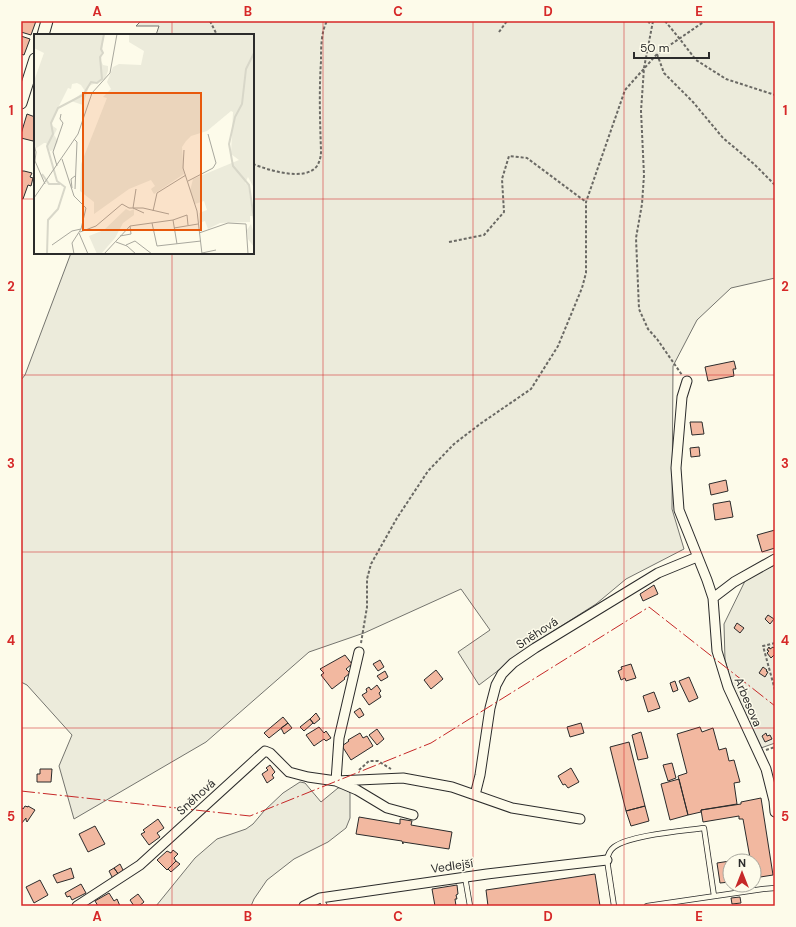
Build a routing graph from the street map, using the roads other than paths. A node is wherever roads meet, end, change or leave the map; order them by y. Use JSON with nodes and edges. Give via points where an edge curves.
{"nodes":[{"id":1,"x":47,"y":21,"type":"edge"},
{"id":2,"x":43,"y":34,"type":"edge"},
{"id":3,"x":34,"y":62,"type":"edge"},
{"id":4,"x":21,"y":103,"type":"edge"},
{"id":5,"x":687,"y":381,"type":"road end"},
{"id":6,"x":697,"y":557,"type":"junction"},
{"id":7,"x":775,"y":559,"type":"edge"},
{"id":8,"x":713,"y":598,"type":"junction"},
{"id":9,"x":359,"y":652,"type":"road end"},
{"id":10,"x":336,"y":781,"type":"junction"},
{"id":11,"x":475,"y":795,"type":"junction"},
{"id":12,"x":775,"y":812,"type":"edge"},
{"id":13,"x":413,"y":815,"type":"dead end"},
{"id":14,"x":580,"y":819,"type":"dead end"},
{"id":15,"x":607,"y":860,"type":"junction"},
{"id":16,"x":465,"y":877,"type":"junction"},
{"id":17,"x":775,"y":888,"type":"edge"},
{"id":18,"x":714,"y":896,"type":"junction"},
{"id":19,"x":323,"y":902,"type":"edge"},
{"id":20,"x":77,"y":906,"type":"edge"},
{"id":21,"x":304,"y":906,"type":"edge"},
{"id":22,"x":470,"y":906,"type":"edge"},
{"id":23,"x":614,"y":906,"type":"edge"},
{"id":24,"x":647,"y":906,"type":"edge"}],
"edges":[{"from":1,"to":2,"type":"street"},
{"from":3,"to":4,"type":"street"},
{"from":5,"to":6,"type":"street","name":"Arbesova","via":[[682,397],[676,468],[679,510]]},
{"from":6,"to":8,"type":"street","name":"Arbesova"},
{"from":6,"to":11,"type":"street","name":"Sněhová","via":[[658,573],[535,648],[502,674],[490,708]]},
{"from":7,"to":8,"type":"street","via":[[734,582]]},
{"from":8,"to":12,"type":"street","name":"Arbesova","via":[[717,651],[728,687],[766,769]]},
{"from":9,"to":10,"type":"street","via":[[339,738]]},
{"from":10,"to":11,"type":"street","name":"Sněhová","via":[[403,778]]},
{"from":10,"to":13,"type":"street","name":"Sněhová","via":[[387,808]]},
{"from":10,"to":20,"type":"street","name":"Sněhová","via":[[308,778],[288,772],[265,751],[140,865]]},
{"from":11,"to":14,"type":"street","name":"Sněhová","via":[[512,808]]},
{"from":15,"to":16,"type":"street","name":"Vedlejší"},
{"from":15,"to":18,"type":"lane","via":[[608,853],[615,846],[631,839],[704,828]]},
{"from":15,"to":23,"type":"lane"},
{"from":16,"to":19,"type":"street","name":"Vedlejší"},
{"from":16,"to":22,"type":"lane"},
{"from":17,"to":18,"type":"lane"},
{"from":18,"to":24,"type":"lane"},
{"from":19,"to":21,"type":"street","name":"Vedlejší"}]}
